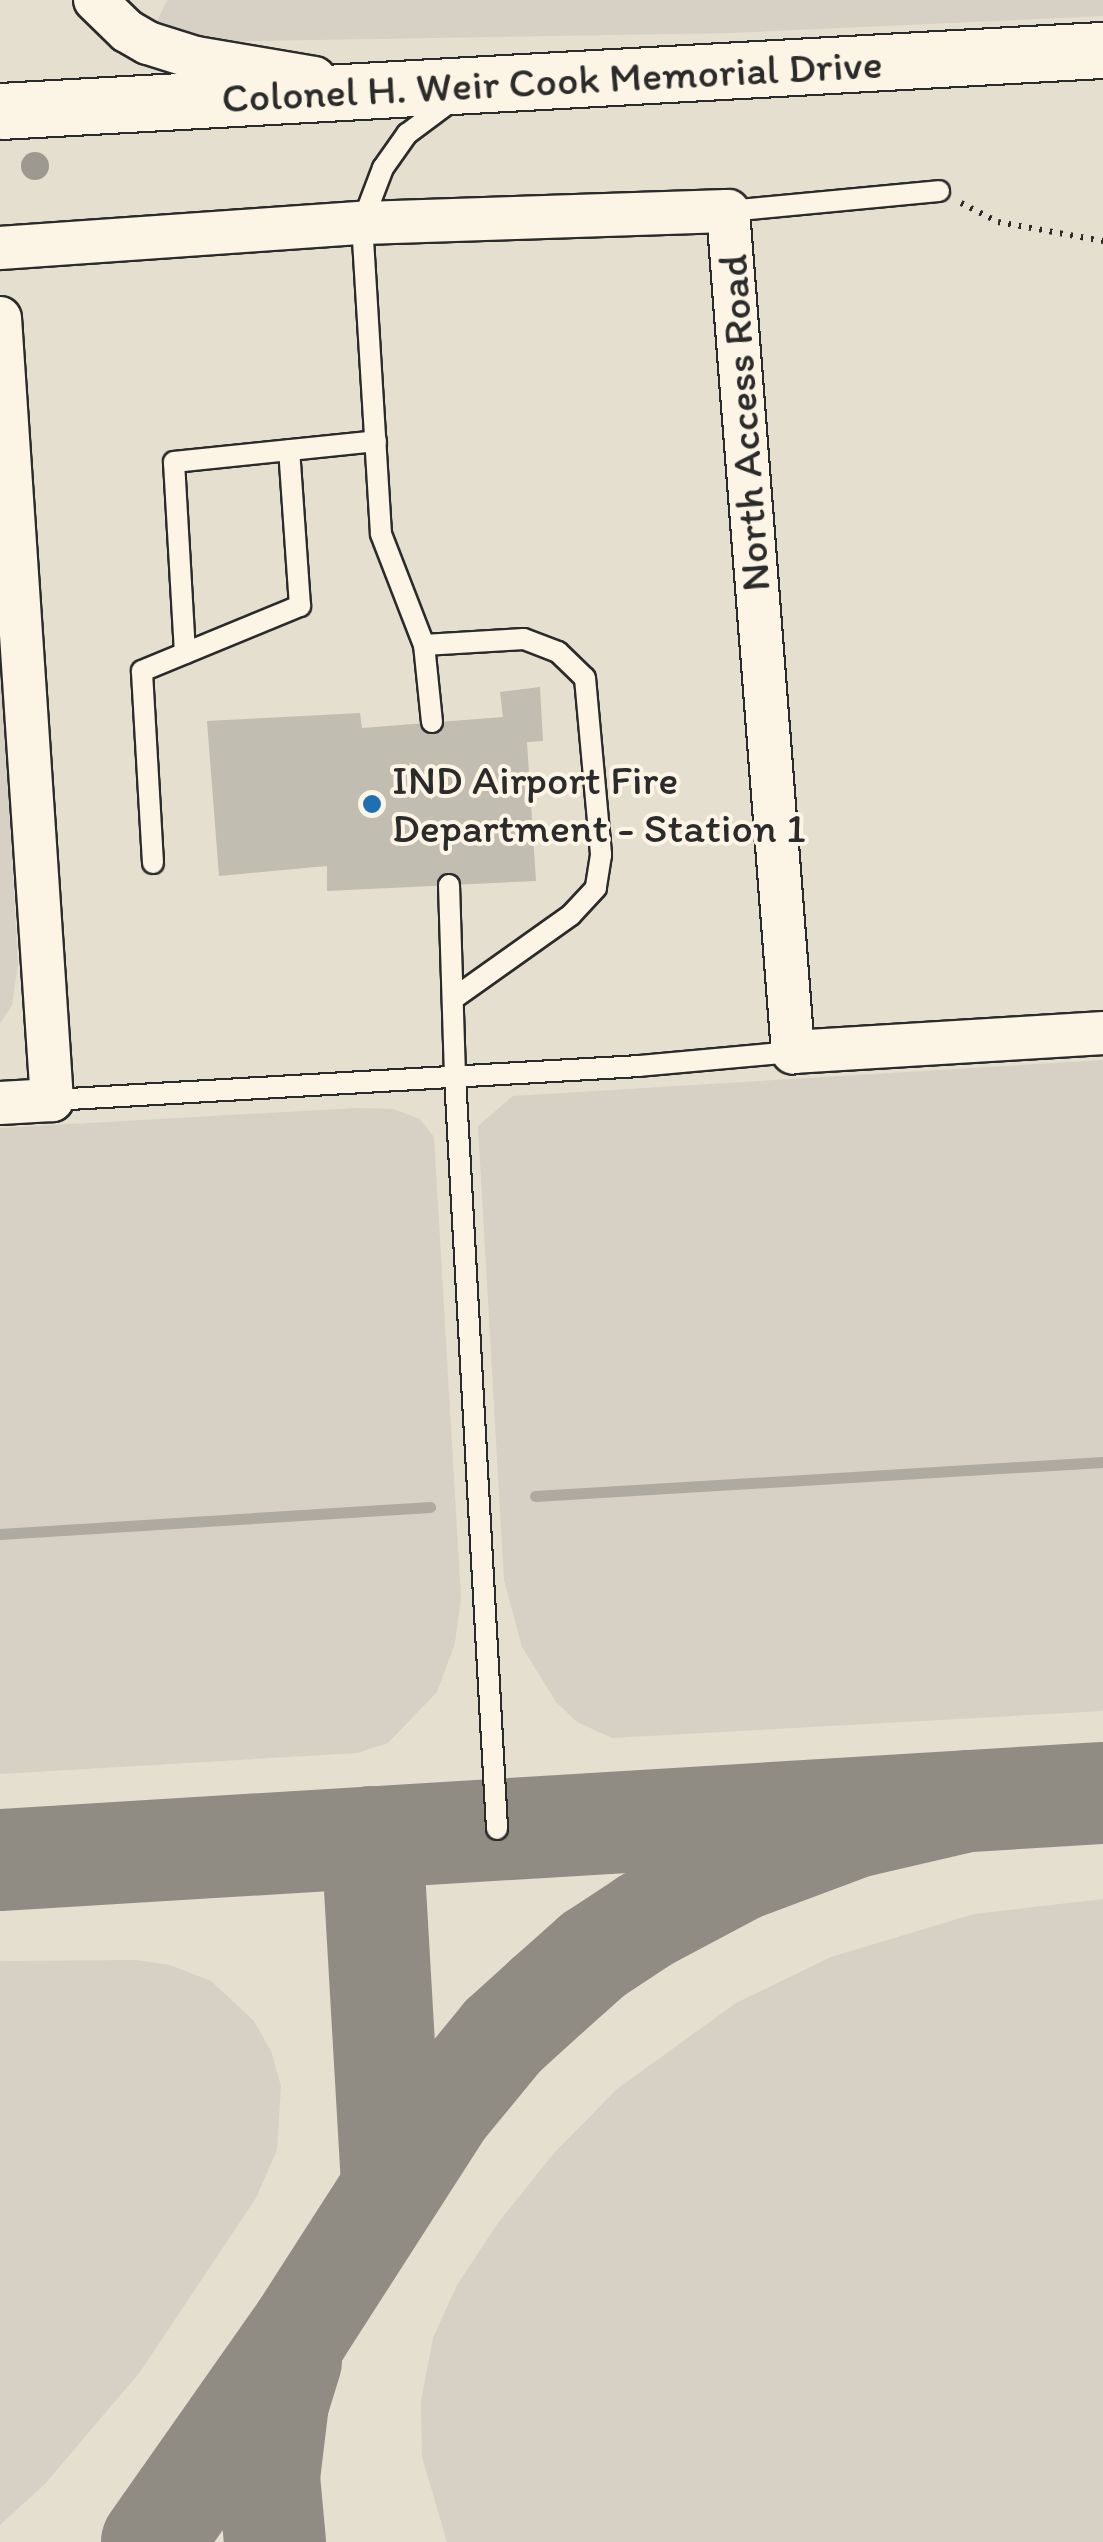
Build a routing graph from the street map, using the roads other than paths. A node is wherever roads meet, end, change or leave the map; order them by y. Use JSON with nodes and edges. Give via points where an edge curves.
{"nodes":[{"id":1,"x":95,"y":0,"type":"edge"},
{"id":2,"x":1103,"y":50,"type":"edge"},
{"id":3,"x":485,"y":87,"type":"junction"},
{"id":4,"x":404,"y":90,"type":"junction"},
{"id":5,"x":0,"y":112,"type":"edge"},
{"id":6,"x":939,"y":191,"type":"road end"},
{"id":7,"x":728,"y":211,"type":"junction"},
{"id":8,"x":362,"y":222,"type":"junction"},
{"id":9,"x":0,"y":248,"type":"edge"},
{"id":10,"x":0,"y":318,"type":"edge"},
{"id":11,"x":376,"y":441,"type":"junction"},
{"id":12,"x":289,"y":450,"type":"junction"},
{"id":13,"x":424,"y":645,"type":"junction"},
{"id":14,"x":186,"y":653,"type":"junction"},
{"id":15,"x":432,"y":722,"type":"dead end"},
{"id":16,"x":153,"y":863,"type":"dead end"},
{"id":17,"x":449,"y":885,"type":"dead end"},
{"id":18,"x":452,"y":999,"type":"junction"},
{"id":19,"x":1103,"y":1034,"type":"edge"},
{"id":20,"x":794,"y":1052,"type":"junction"},
{"id":21,"x":455,"y":1077,"type":"junction"},
{"id":22,"x":52,"y":1100,"type":"junction"},
{"id":23,"x":0,"y":1104,"type":"edge"},
{"id":24,"x":497,"y":1830,"type":"dead end"}],
"edges":[{"from":1,"to":4,"type":"street","via":[[126,30],[172,51]]},
{"from":2,"to":3,"type":"street","name":"Colonel H. Weir Cook Memorial Drive"},
{"from":3,"to":4,"type":"street","name":"Colonel H. Weir Cook Memorial Drive"},
{"from":3,"to":8,"type":"lane","via":[[436,108],[407,134],[382,168]]},
{"from":4,"to":5,"type":"street","name":"Colonel H. Weir Cook Memorial Drive"},
{"from":6,"to":7,"type":"lane"},
{"from":7,"to":8,"type":"street","name":"North Access Road"},
{"from":7,"to":20,"type":"street","name":"North Access Road"},
{"from":8,"to":9,"type":"street","name":"North Access Road"},
{"from":8,"to":11,"type":"lane"},
{"from":10,"to":22,"type":"street"},
{"from":11,"to":12,"type":"lane"},
{"from":11,"to":13,"type":"lane","via":[[382,534]]},
{"from":12,"to":14,"type":"lane","via":[[300,606]]},
{"from":12,"to":14,"type":"lane","via":[[174,462]]},
{"from":13,"to":15,"type":"lane"},
{"from":13,"to":18,"type":"lane","via":[[524,639],[558,652],[585,678],[601,855],[596,888],[571,915]]},
{"from":14,"to":16,"type":"lane","via":[[142,671]]},
{"from":17,"to":18,"type":"lane"},
{"from":18,"to":21,"type":"lane"},
{"from":19,"to":20,"type":"street"},
{"from":20,"to":21,"type":"lane"},
{"from":21,"to":22,"type":"lane"},
{"from":21,"to":24,"type":"lane"},
{"from":22,"to":23,"type":"street"}]}
